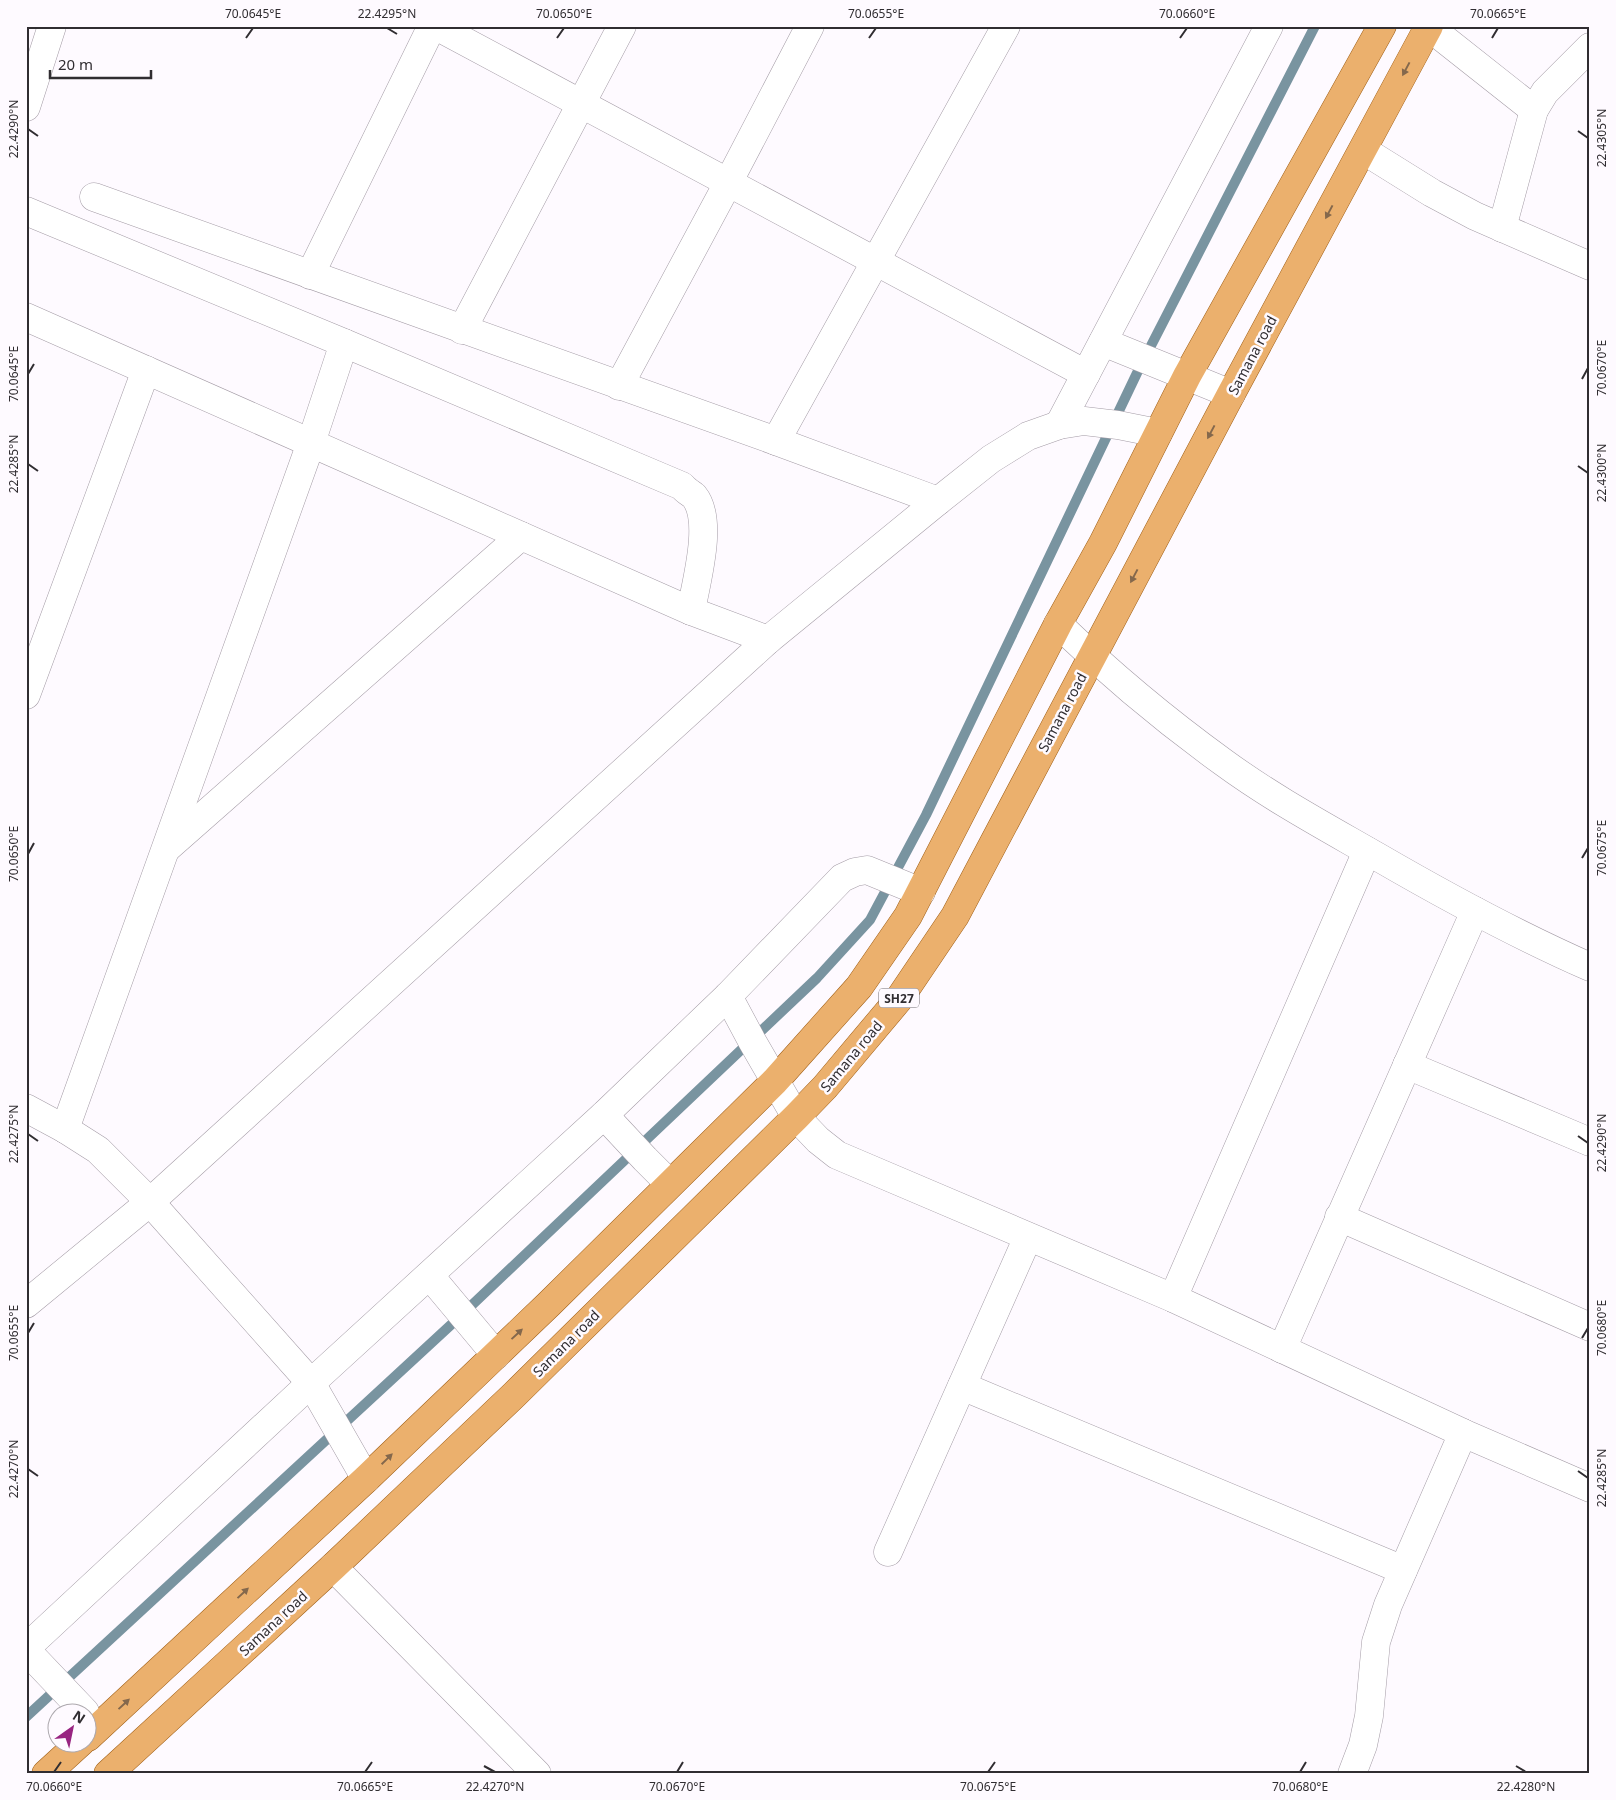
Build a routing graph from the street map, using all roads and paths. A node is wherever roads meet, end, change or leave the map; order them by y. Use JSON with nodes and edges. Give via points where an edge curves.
{"nodes":[{"id":1,"x":52,"y":26,"type":"edge"},
{"id":2,"x":432,"y":26,"type":"edge"},
{"id":3,"x":436,"y":26,"type":"edge"},
{"id":4,"x":622,"y":26,"type":"edge"},
{"id":5,"x":810,"y":26,"type":"edge"},
{"id":6,"x":1006,"y":26,"type":"edge"},
{"id":7,"x":1270,"y":26,"type":"edge"},
{"id":8,"x":1382,"y":26,"type":"edge"},
{"id":9,"x":1429,"y":27,"type":"edge"},
{"id":10,"x":1590,"y":47,"type":"edge"},
{"id":11,"x":581,"y":104,"type":"junction"},
{"id":12,"x":26,"y":107,"type":"edge"},
{"id":13,"x":1534,"y":110,"type":"junction"},
{"id":14,"x":1363,"y":150,"type":"junction"},
{"id":15,"x":728,"y":183,"type":"junction"},
{"id":16,"x":94,"y":197,"type":"dead end"},
{"id":17,"x":26,"y":211,"type":"edge"},
{"id":18,"x":1502,"y":228,"type":"junction"},
{"id":19,"x":875,"y":261,"type":"junction"},
{"id":20,"x":1590,"y":266,"type":"edge"},
{"id":21,"x":310,"y":275,"type":"junction"},
{"id":22,"x":26,"y":317,"type":"edge"},
{"id":23,"x":462,"y":330,"type":"junction"},
{"id":24,"x":1103,"y":342,"type":"junction"},
{"id":25,"x":344,"y":343,"type":"junction"},
{"id":26,"x":146,"y":370,"type":"junction"},
{"id":27,"x":1086,"y":374,"type":"junction"},
{"id":28,"x":1187,"y":376,"type":"junction"},
{"id":29,"x":619,"y":386,"type":"junction"},
{"id":30,"x":1231,"y":394,"type":"junction"},
{"id":31,"x":1072,"y":423,"type":"junction"},
{"id":32,"x":1158,"y":434,"type":"junction"},
{"id":33,"x":776,"y":441,"type":"junction"},
{"id":34,"x":311,"y":444,"type":"junction"},
{"id":35,"x":938,"y":501,"type":"junction"},
{"id":36,"x":521,"y":536,"type":"junction"},
{"id":37,"x":691,"y":611,"type":"junction"},
{"id":38,"x":1058,"y":624,"type":"junction"},
{"id":39,"x":768,"y":640,"type":"junction"},
{"id":40,"x":1092,"y":656,"type":"junction"},
{"id":41,"x":26,"y":695,"type":"edge"},
{"id":42,"x":165,"y":849,"type":"junction"},
{"id":43,"x":1367,"y":851,"type":"junction"},
{"id":44,"x":921,"y":892,"type":"junction"},
{"id":45,"x":1475,"y":911,"type":"junction"},
{"id":46,"x":1590,"y":967,"type":"edge"},
{"id":47,"x":734,"y":1006,"type":"junction"},
{"id":48,"x":1407,"y":1065,"type":"junction"},
{"id":49,"x":775,"y":1081,"type":"junction"},
{"id":50,"x":26,"y":1108,"type":"edge"},
{"id":51,"x":604,"y":1115,"type":"junction"},
{"id":52,"x":796,"y":1117,"type":"junction"},
{"id":53,"x":64,"y":1129,"type":"junction"},
{"id":54,"x":1590,"y":1142,"type":"edge"},
{"id":55,"x":670,"y":1183,"type":"junction"},
{"id":56,"x":150,"y":1202,"type":"junction"},
{"id":57,"x":1339,"y":1217,"type":"junction"},
{"id":58,"x":1028,"y":1237,"type":"junction"},
{"id":59,"x":438,"y":1285,"type":"junction"},
{"id":60,"x":1174,"y":1298,"type":"junction"},
{"id":61,"x":26,"y":1304,"type":"edge"},
{"id":62,"x":1590,"y":1327,"type":"edge"},
{"id":63,"x":1282,"y":1349,"type":"junction"},
{"id":64,"x":496,"y":1354,"type":"junction"},
{"id":65,"x":311,"y":1383,"type":"junction"},
{"id":66,"x":962,"y":1386,"type":"junction"},
{"id":67,"x":1463,"y":1433,"type":"junction"},
{"id":68,"x":366,"y":1479,"type":"junction"},
{"id":69,"x":1590,"y":1488,"type":"edge"},
{"id":70,"x":888,"y":1552,"type":"dead end"},
{"id":71,"x":333,"y":1567,"type":"junction"},
{"id":72,"x":1403,"y":1570,"type":"junction"},
{"id":73,"x":26,"y":1649,"type":"edge"},
{"id":74,"x":71,"y":1702,"type":"edge"},
{"id":75,"x":98,"y":1718,"type":"edge"},
{"id":76,"x":66,"y":1752,"type":"edge"},
{"id":77,"x":46,"y":1774,"type":"edge"},
{"id":78,"x":108,"y":1774,"type":"edge"},
{"id":79,"x":537,"y":1774,"type":"edge"},
{"id":80,"x":1352,"y":1774,"type":"edge"}],
"edges":[{"from":1,"to":12,"type":"street"},
{"from":2,"to":21,"type":"street"},
{"from":3,"to":11,"type":"street"},
{"from":4,"to":11,"type":"street"},
{"from":5,"to":15,"type":"street"},
{"from":6,"to":19,"type":"street"},
{"from":7,"to":24,"type":"street"},
{"from":8,"to":28,"type":"main road","number":"SH27"},
{"from":9,"to":13,"type":"street"},
{"from":9,"to":14,"type":"main road","name":"Samana road","number":"SH27","one_way":true},
{"from":10,"to":13,"type":"street","via":[[1545,92]]},
{"from":11,"to":15,"type":"street"},
{"from":11,"to":23,"type":"street"},
{"from":13,"to":18,"type":"street"},
{"from":14,"to":18,"type":"street","via":[[1432,193]]},
{"from":14,"to":30,"type":"main road","name":"Samana road","number":"SH27","one_way":true},
{"from":15,"to":19,"type":"street"},
{"from":15,"to":29,"type":"street"},
{"from":16,"to":21,"type":"street"},
{"from":17,"to":25,"type":"street"},
{"from":18,"to":20,"type":"street"},
{"from":19,"to":27,"type":"street"},
{"from":19,"to":33,"type":"street"},
{"from":21,"to":23,"type":"street"},
{"from":22,"to":26,"type":"street"},
{"from":23,"to":29,"type":"street"},
{"from":24,"to":27,"type":"street"},
{"from":24,"to":28,"type":"street"},
{"from":25,"to":34,"type":"street"},
{"from":25,"to":37,"type":"street","via":[[682,486],[694,497],[703,516],[704,536]]},
{"from":26,"to":34,"type":"street"},
{"from":26,"to":41,"type":"street"},
{"from":27,"to":31,"type":"street"},
{"from":28,"to":30,"type":"street"},
{"from":28,"to":32,"type":"main road","number":"SH27"},
{"from":29,"to":33,"type":"street"},
{"from":30,"to":40,"type":"main road","name":"Samana road","number":"SH27","one_way":true},
{"from":31,"to":32,"type":"street","via":[[1118,425]]},
{"from":31,"to":35,"type":"street","via":[[1028,436]]},
{"from":32,"to":38,"type":"main road","number":"SH27"},
{"from":33,"to":35,"type":"street"},
{"from":34,"to":36,"type":"street"},
{"from":34,"to":42,"type":"street"},
{"from":35,"to":39,"type":"street"},
{"from":36,"to":37,"type":"street"},
{"from":36,"to":42,"type":"street"},
{"from":37,"to":39,"type":"street"},
{"from":38,"to":40,"type":"street"},
{"from":38,"to":44,"type":"main road","number":"SH27"},
{"from":39,"to":56,"type":"street"},
{"from":40,"to":43,"type":"street","via":[[1165,718],[1225,763]]},
{"from":40,"to":52,"type":"main road","name":"Samana road","number":"SH27","via":[[955,916],[899,999]]},
{"from":42,"to":53,"type":"street"},
{"from":43,"to":45,"type":"street"},
{"from":43,"to":60,"type":"street"},
{"from":44,"to":47,"type":"street","via":[[878,874],[855,872],[842,878]]},
{"from":44,"to":49,"type":"main road","number":"SH27","via":[[858,987]]},
{"from":45,"to":46,"type":"street"},
{"from":45,"to":48,"type":"street"},
{"from":47,"to":49,"type":"street"},
{"from":47,"to":51,"type":"street"},
{"from":48,"to":54,"type":"street"},
{"from":48,"to":57,"type":"street"},
{"from":49,"to":52,"type":"street"},
{"from":49,"to":55,"type":"main road","number":"SH27"},
{"from":50,"to":53,"type":"street"},
{"from":51,"to":55,"type":"street"},
{"from":51,"to":59,"type":"street"},
{"from":52,"to":58,"type":"street","via":[[837,1155]]},
{"from":52,"to":71,"type":"main road","name":"Samana road","number":"SH27","via":[[514,1396]]},
{"from":53,"to":56,"type":"street","via":[[98,1150]]},
{"from":64,"to":55,"type":"main road","number":"SH27","one_way":true},
{"from":56,"to":61,"type":"street"},
{"from":56,"to":65,"type":"street"},
{"from":57,"to":62,"type":"street"},
{"from":57,"to":63,"type":"street"},
{"from":58,"to":60,"type":"street"},
{"from":58,"to":66,"type":"street"},
{"from":59,"to":64,"type":"street"},
{"from":59,"to":65,"type":"street"},
{"from":60,"to":63,"type":"street"},
{"from":63,"to":67,"type":"street"},
{"from":68,"to":64,"type":"main road","number":"SH27","one_way":true},
{"from":65,"to":68,"type":"street"},
{"from":65,"to":73,"type":"street"},
{"from":66,"to":70,"type":"street"},
{"from":66,"to":72,"type":"street"},
{"from":67,"to":69,"type":"street"},
{"from":67,"to":72,"type":"street"},
{"from":75,"to":68,"type":"main road","number":"SH27","one_way":true},
{"from":71,"to":78,"type":"main road","name":"Samana road","number":"SH27"},
{"from":71,"to":79,"type":"street"},
{"from":72,"to":80,"type":"street","via":[[1376,1642],[1364,1745]]},
{"from":73,"to":74,"type":"street"},
{"from":76,"to":77,"type":"main road","number":"SH27"}]}
